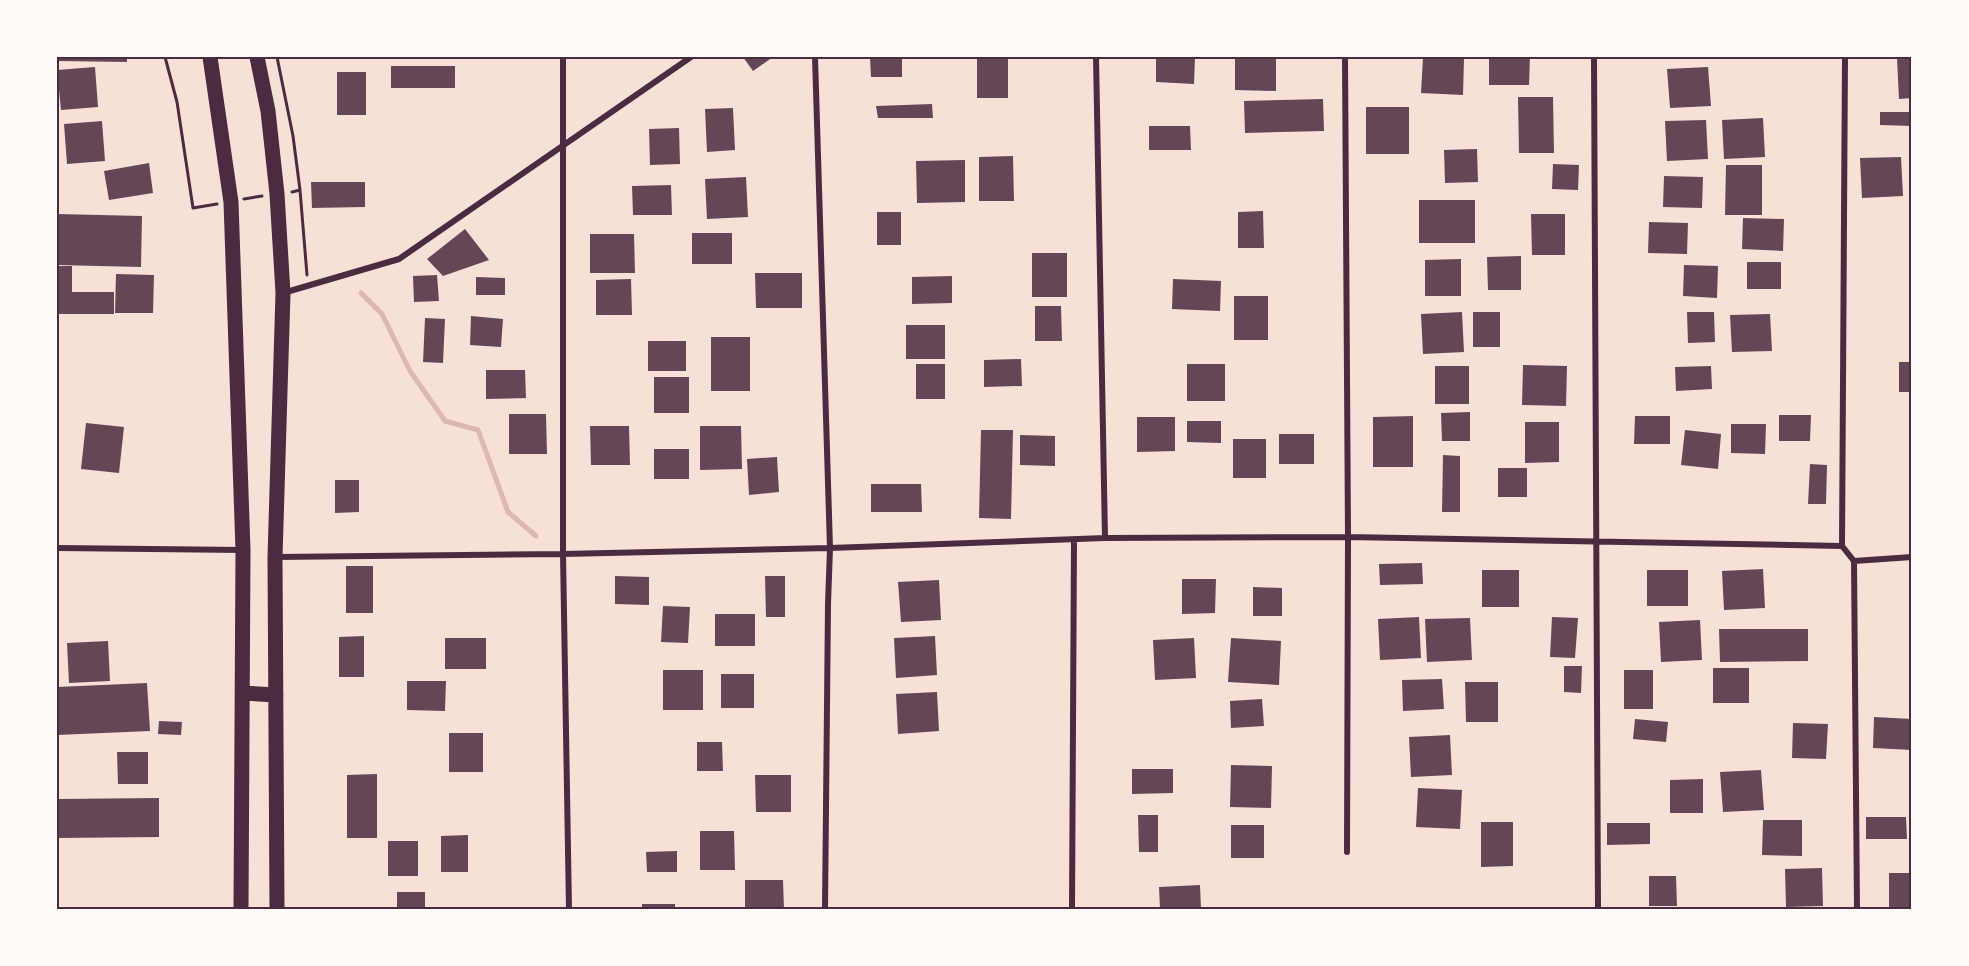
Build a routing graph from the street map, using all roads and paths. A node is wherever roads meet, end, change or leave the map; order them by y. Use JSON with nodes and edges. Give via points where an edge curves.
{"nodes":[{"id":1,"x":210,"y":57,"type":"edge"},
{"id":2,"x":256,"y":57,"type":"edge"},
{"id":3,"x":563,"y":57,"type":"edge"},
{"id":4,"x":691,"y":57,"type":"edge"},
{"id":5,"x":815,"y":57,"type":"edge"},
{"id":6,"x":1096,"y":57,"type":"edge"},
{"id":7,"x":1345,"y":57,"type":"edge"},
{"id":8,"x":1594,"y":57,"type":"edge"},
{"id":9,"x":1845,"y":57,"type":"edge"},
{"id":10,"x":564,"y":146,"type":"junction"},
{"id":11,"x":300,"y":190,"type":"dead end"},
{"id":12,"x":308,"y":286,"type":"junction"},
{"id":13,"x":283,"y":293,"type":"junction"},
{"id":14,"x":1348,"y":537,"type":"junction"},
{"id":15,"x":1105,"y":538,"type":"junction"},
{"id":16,"x":1074,"y":540,"type":"junction"},
{"id":17,"x":1596,"y":541,"type":"junction"},
{"id":18,"x":1842,"y":546,"type":"junction"},
{"id":19,"x":57,"y":548,"type":"edge"},
{"id":20,"x":830,"y":548,"type":"junction"},
{"id":21,"x":243,"y":550,"type":"junction"},
{"id":22,"x":563,"y":554,"type":"junction"},
{"id":23,"x":275,"y":557,"type":"junction"},
{"id":24,"x":1912,"y":557,"type":"edge"},
{"id":25,"x":1854,"y":561,"type":"junction"},
{"id":26,"x":243,"y":693,"type":"junction"},
{"id":27,"x":276,"y":695,"type":"junction"},
{"id":28,"x":1347,"y":852,"type":"dead end"},
{"id":29,"x":241,"y":909,"type":"edge"},
{"id":30,"x":277,"y":909,"type":"edge"},
{"id":31,"x":569,"y":909,"type":"edge"},
{"id":32,"x":825,"y":909,"type":"edge"},
{"id":33,"x":1072,"y":909,"type":"edge"},
{"id":34,"x":1598,"y":909,"type":"edge"},
{"id":35,"x":1857,"y":909,"type":"edge"}],
"edges":[{"from":1,"to":21,"type":"main road","via":[[231,202]]},
{"from":2,"to":13,"type":"main road","via":[[275,170]]},
{"from":3,"to":10,"type":"street"},
{"from":4,"to":10,"type":"street"},
{"from":5,"to":20,"type":"street"},
{"from":6,"to":15,"type":"street"},
{"from":7,"to":14,"type":"street"},
{"from":8,"to":17,"type":"street"},
{"from":9,"to":18,"type":"street"},
{"from":10,"to":12,"type":"street","via":[[399,259]]},
{"from":10,"to":22,"type":"street"},
{"from":11,"to":12,"type":"path"},
{"from":12,"to":13,"type":"street"},
{"from":13,"to":23,"type":"main road"},
{"from":14,"to":15,"type":"street"},
{"from":14,"to":17,"type":"street"},
{"from":14,"to":28,"type":"street"},
{"from":15,"to":16,"type":"street"},
{"from":16,"to":20,"type":"street"},
{"from":16,"to":33,"type":"street"},
{"from":17,"to":18,"type":"street"},
{"from":17,"to":34,"type":"street"},
{"from":18,"to":25,"type":"street"},
{"from":19,"to":21,"type":"street"},
{"from":20,"to":22,"type":"street"},
{"from":20,"to":32,"type":"street"},
{"from":21,"to":26,"type":"main road"},
{"from":22,"to":23,"type":"street"},
{"from":22,"to":31,"type":"street"},
{"from":23,"to":27,"type":"main road"},
{"from":24,"to":25,"type":"street"},
{"from":25,"to":35,"type":"street"},
{"from":26,"to":27,"type":"main road"},
{"from":26,"to":29,"type":"main road"},
{"from":27,"to":30,"type":"main road"}]}
